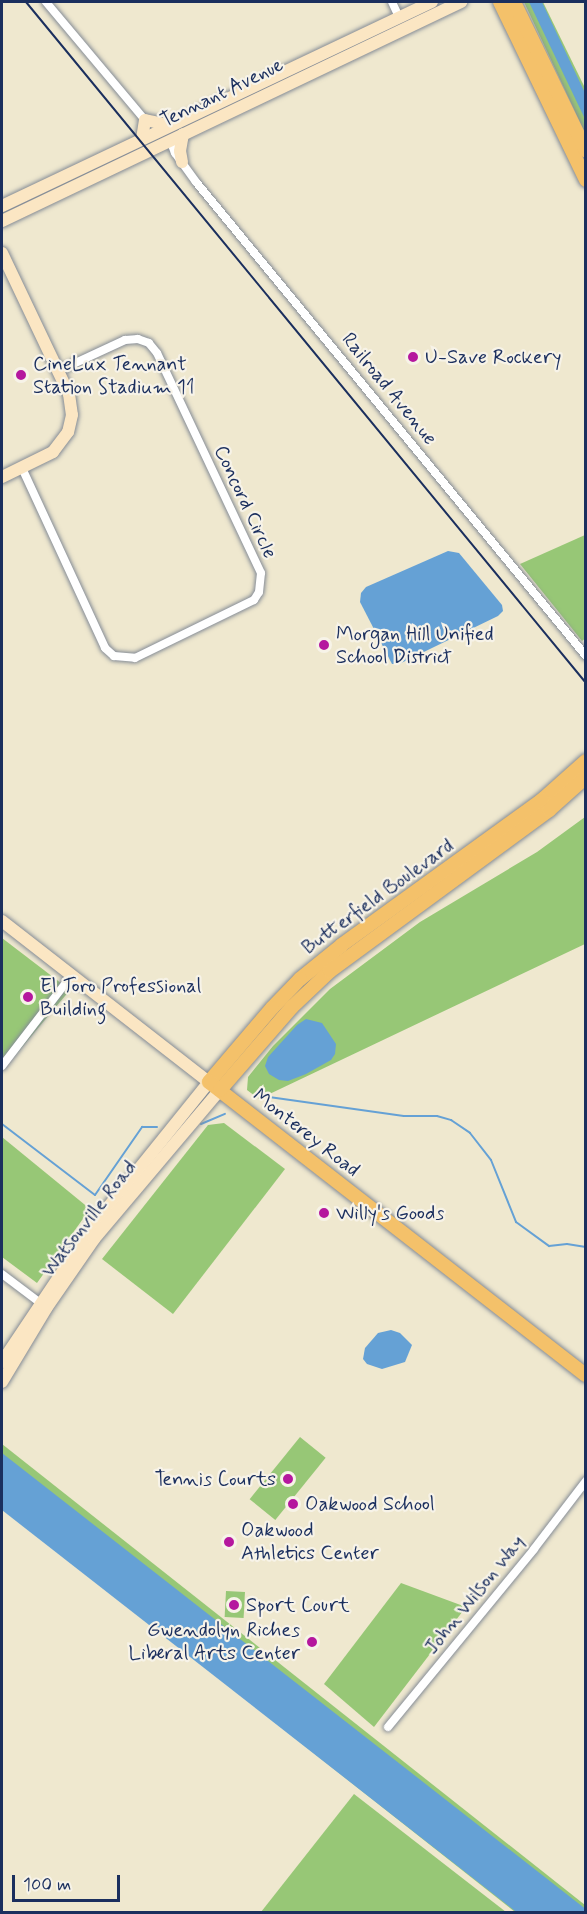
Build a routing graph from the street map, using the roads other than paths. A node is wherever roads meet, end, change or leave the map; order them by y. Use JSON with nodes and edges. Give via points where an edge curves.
{"nodes":[{"id":1,"x":46,"y":2,"type":"edge"},
{"id":2,"x":392,"y":2,"type":"edge"},
{"id":3,"x":432,"y":2,"type":"edge"},
{"id":4,"x":461,"y":2,"type":"edge"},
{"id":5,"x":500,"y":2,"type":"edge"},
{"id":6,"x":514,"y":2,"type":"edge"},
{"id":7,"x":399,"y":17,"type":"junction"},
{"id":8,"x":282,"y":79,"type":"junction"},
{"id":9,"x":186,"y":118,"type":"junction"},
{"id":10,"x":145,"y":120,"type":"junction"},
{"id":11,"x":169,"y":125,"type":"junction"},
{"id":12,"x":183,"y":134,"type":"junction"},
{"id":13,"x":142,"y":139,"type":"junction"},
{"id":14,"x":170,"y":140,"type":"junction"},
{"id":15,"x":585,"y":151,"type":"edge"},
{"id":16,"x":111,"y":153,"type":"junction"},
{"id":17,"x":95,"y":160,"type":"junction"},
{"id":18,"x":182,"y":162,"type":"junction"},
{"id":19,"x":104,"y":173,"type":"junction"},
{"id":20,"x":585,"y":180,"type":"edge"},
{"id":21,"x":84,"y":182,"type":"junction"},
{"id":22,"x":2,"y":206,"type":"edge"},
{"id":23,"x":2,"y":221,"type":"edge"},
{"id":24,"x":2,"y":253,"type":"edge"},
{"id":25,"x":58,"y":371,"type":"junction"},
{"id":26,"x":22,"y":468,"type":"junction"},
{"id":27,"x":2,"y":477,"type":"edge"},
{"id":28,"x":585,"y":656,"type":"edge"},
{"id":29,"x":585,"y":761,"type":"edge"},
{"id":30,"x":585,"y":777,"type":"edge"},
{"id":31,"x":2,"y":921,"type":"edge"},
{"id":32,"x":71,"y":976,"type":"junction"},
{"id":33,"x":2,"y":1066,"type":"edge"},
{"id":34,"x":215,"y":1086,"type":"junction"},
{"id":35,"x":2,"y":1275,"type":"edge"},
{"id":36,"x":39,"y":1302,"type":"junction"},
{"id":37,"x":2,"y":1362,"type":"edge"},
{"id":38,"x":585,"y":1375,"type":"edge"},
{"id":39,"x":2,"y":1382,"type":"edge"},
{"id":40,"x":585,"y":1481,"type":"edge"},
{"id":41,"x":388,"y":1727,"type":"dead end"}],
"edges":[{"from":1,"to":10,"type":"street"},
{"from":2,"to":7,"type":"street"},
{"from":3,"to":7,"type":"main road","name":"Tennant Avenue"},
{"from":4,"to":8,"type":"main road","name":"Tennant Avenue"},
{"from":5,"to":20,"type":"main road"},
{"from":6,"to":15,"type":"main road"},
{"from":7,"to":8,"type":"main road","name":"Tennant Avenue"},
{"from":8,"to":9,"type":"main road","name":"Tennant Avenue"},
{"from":8,"to":12,"type":"main road","name":"Tennant Avenue"},
{"from":9,"to":11,"type":"main road","name":"Tennant Avenue"},
{"from":9,"to":14,"type":"main road","via":[[182,128],[170,134]]},
{"from":10,"to":11,"type":"main road"},
{"from":10,"to":13,"type":"main road"},
{"from":11,"to":13,"type":"main road","name":"Tennant Avenue"},
{"from":12,"to":14,"type":"main road","name":"Tennant Avenue"},
{"from":12,"to":18,"type":"main road"},
{"from":13,"to":16,"type":"main road","name":"Tennant Avenue"},
{"from":14,"to":18,"type":"street","name":"Railroad Avenue"},
{"from":14,"to":19,"type":"main road","name":"Tennant Avenue"},
{"from":16,"to":17,"type":"main road","name":"Tennant Avenue"},
{"from":16,"to":19,"type":"main road","via":[[111,160],[102,167]]},
{"from":17,"to":21,"type":"main road","via":[[96,168],[85,175]]},
{"from":17,"to":22,"type":"main road","name":"Tennant Avenue"},
{"from":18,"to":28,"type":"street","name":"Railroad Avenue"},
{"from":19,"to":21,"type":"main road","name":"Tennant Avenue"},
{"from":21,"to":23,"type":"main road","name":"Tennant Avenue"},
{"from":24,"to":25,"type":"main road"},
{"from":25,"to":26,"type":"main road","via":[[72,407],[68,432],[53,452]]},
{"from":25,"to":26,"type":"street","name":"Concord Circle","via":[[125,340],[149,343],[261,573],[259,592],[254,600],[135,658],[114,656],[105,648]]},
{"from":26,"to":27,"type":"main road"},
{"from":29,"to":34,"type":"main road","name":"Butterfield Boulevard","via":[[536,805],[300,979],[272,1008]]},
{"from":30,"to":34,"type":"main road","name":"Butterfield Boulevard","via":[[549,810],[330,971]]},
{"from":31,"to":32,"type":"main road","name":"Monterey Road"},
{"from":32,"to":33,"type":"street"},
{"from":32,"to":34,"type":"main road","name":"Monterey Road"},
{"from":34,"to":36,"type":"main road","name":"Watsonville Road","via":[[99,1217]]},
{"from":34,"to":38,"type":"main road","name":"Monterey Road"},
{"from":34,"to":39,"type":"main road","name":"Watsonville Road","via":[[94,1239]]},
{"from":35,"to":36,"type":"street"},
{"from":36,"to":37,"type":"main road","name":"Watsonville Road"},
{"from":40,"to":41,"type":"street","name":"John Wilson Way"}]}
